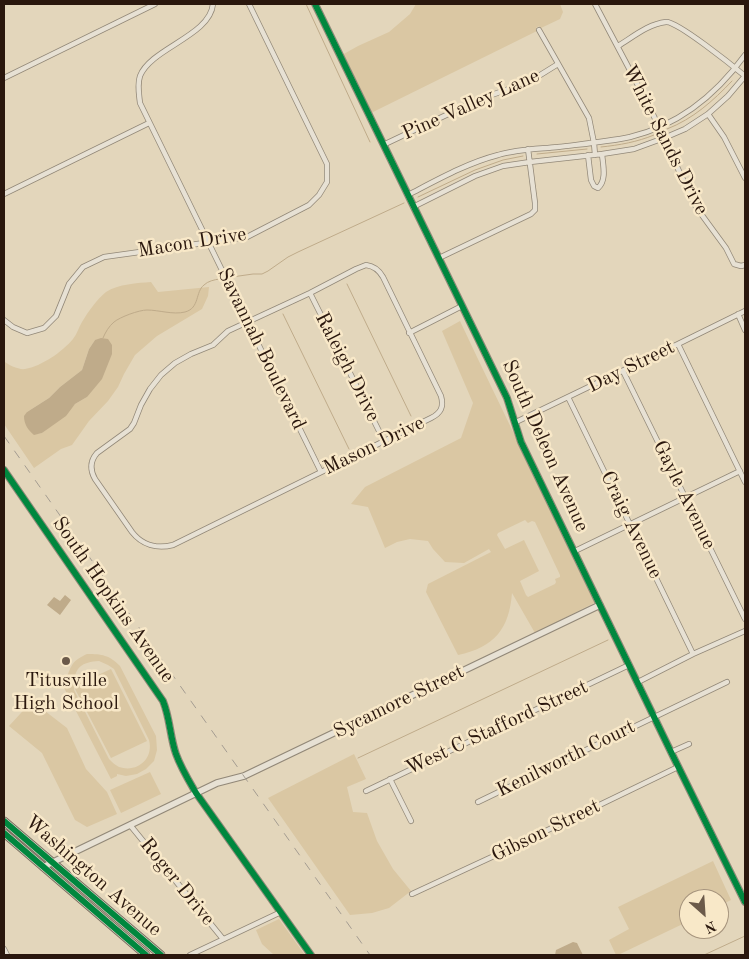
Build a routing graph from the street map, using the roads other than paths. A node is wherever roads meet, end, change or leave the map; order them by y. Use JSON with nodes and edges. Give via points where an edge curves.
{"nodes":[{"id":1,"x":155,"y":4,"type":"edge"},
{"id":2,"x":213,"y":4,"type":"edge"},
{"id":3,"x":249,"y":4,"type":"edge"},
{"id":4,"x":315,"y":4,"type":"edge"},
{"id":5,"x":595,"y":4,"type":"edge"},
{"id":6,"x":539,"y":30,"type":"dead end"},
{"id":7,"x":618,"y":46,"type":"junction"},
{"id":8,"x":745,"y":55,"type":"edge"},
{"id":9,"x":558,"y":64,"type":"junction"},
{"id":10,"x":736,"y":68,"type":"junction"},
{"id":11,"x":745,"y":76,"type":"edge"},
{"id":12,"x":4,"y":78,"type":"edge"},
{"id":13,"x":708,"y":114,"type":"junction"},
{"id":14,"x":149,"y":123,"type":"junction"},
{"id":15,"x":659,"y":128,"type":"junction"},
{"id":16,"x":664,"y":138,"type":"junction"},
{"id":17,"x":594,"y":143,"type":"junction"},
{"id":18,"x":383,"y":145,"type":"junction"},
{"id":19,"x":528,"y":149,"type":"junction"},
{"id":20,"x":595,"y":154,"type":"junction"},
{"id":21,"x":602,"y":154,"type":"junction"},
{"id":22,"x":588,"y":155,"type":"junction"},
{"id":23,"x":530,"y":162,"type":"junction"},
{"id":24,"x":745,"y":178,"type":"edge"},
{"id":25,"x":4,"y":194,"type":"edge"},
{"id":26,"x":408,"y":195,"type":"junction"},
{"id":27,"x":413,"y":207,"type":"junction"},
{"id":28,"x":208,"y":243,"type":"junction"},
{"id":29,"x":439,"y":258,"type":"junction"},
{"id":30,"x":745,"y":265,"type":"edge"},
{"id":31,"x":310,"y":292,"type":"junction"},
{"id":32,"x":462,"y":306,"type":"junction"},
{"id":33,"x":745,"y":310,"type":"edge"},
{"id":34,"x":738,"y":314,"type":"junction"},
{"id":35,"x":4,"y":320,"type":"edge"},
{"id":36,"x":247,"y":323,"type":"junction"},
{"id":37,"x":745,"y":330,"type":"edge"},
{"id":38,"x":409,"y":332,"type":"junction"},
{"id":39,"x":678,"y":344,"type":"junction"},
{"id":40,"x":623,"y":371,"type":"junction"},
{"id":41,"x":568,"y":397,"type":"junction"},
{"id":42,"x":516,"y":422,"type":"junction"},
{"id":43,"x":384,"y":441,"type":"junction"},
{"id":44,"x":4,"y":470,"type":"edge"},
{"id":45,"x":740,"y":471,"type":"junction"},
{"id":46,"x":321,"y":472,"type":"junction"},
{"id":47,"x":745,"y":482,"type":"edge"},
{"id":48,"x":686,"y":497,"type":"junction"},
{"id":49,"x":630,"y":524,"type":"junction"},
{"id":50,"x":574,"y":551,"type":"junction"},
{"id":51,"x":600,"y":606,"type":"junction"},
{"id":52,"x":745,"y":619,"type":"edge"},
{"id":53,"x":745,"y":630,"type":"edge"},
{"id":54,"x":693,"y":654,"type":"junction"},
{"id":55,"x":629,"y":666,"type":"junction"},
{"id":56,"x":638,"y":682,"type":"junction"},
{"id":57,"x":727,"y":682,"type":"dead end"},
{"id":58,"x":654,"y":716,"type":"junction"},
{"id":59,"x":690,"y":744,"type":"dead end"},
{"id":60,"x":671,"y":752,"type":"junction"},
{"id":61,"x":678,"y":767,"type":"junction"},
{"id":62,"x":390,"y":779,"type":"junction"},
{"id":63,"x":366,"y":791,"type":"dead end"},
{"id":64,"x":196,"y":793,"type":"junction"},
{"id":65,"x":478,"y":802,"type":"dead end"},
{"id":66,"x":4,"y":821,"type":"edge"},
{"id":67,"x":411,"y":821,"type":"dead end"},
{"id":68,"x":130,"y":825,"type":"junction"},
{"id":69,"x":4,"y":833,"type":"edge"},
{"id":70,"x":52,"y":862,"type":"junction"},
{"id":71,"x":43,"y":867,"type":"junction"},
{"id":72,"x":412,"y":894,"type":"dead end"},
{"id":73,"x":745,"y":902,"type":"edge"},
{"id":74,"x":111,"y":912,"type":"junction"},
{"id":75,"x":281,"y":912,"type":"junction"},
{"id":76,"x":105,"y":920,"type":"junction"},
{"id":77,"x":224,"y":939,"type":"junction"},
{"id":78,"x":4,"y":949,"type":"edge"},
{"id":79,"x":7,"y":955,"type":"edge"},
{"id":80,"x":146,"y":955,"type":"edge"},
{"id":81,"x":161,"y":955,"type":"edge"},
{"id":82,"x":190,"y":955,"type":"edge"},
{"id":83,"x":311,"y":955,"type":"edge"}],
"edges":[{"from":1,"to":12,"type":"street"},
{"from":2,"to":14,"type":"street","name":"Savannah Boulevard","via":[[205,23],[148,64],[140,76],[140,103]]},
{"from":3,"to":28,"type":"street","name":"Macon Drive","via":[[327,164],[327,182],[309,205],[247,237]]},
{"from":4,"to":18,"type":"street","name":"South Deleon Avenue"},
{"from":5,"to":7,"type":"street","name":"White Sands Drive"},
{"from":6,"to":9,"type":"street"},
{"from":7,"to":10,"type":"street","via":[[654,24],[669,22]]},
{"from":7,"to":15,"type":"street","name":"White Sands Drive"},
{"from":8,"to":10,"type":"street"},
{"from":9,"to":17,"type":"street","via":[[589,118]]},
{"from":9,"to":18,"type":"street","name":"Pine Valley Lane","via":[[529,82],[480,99]]},
{"from":10,"to":11,"type":"street"},
{"from":10,"to":15,"type":"street","via":[[700,104]]},
{"from":11,"to":13,"type":"street"},
{"from":13,"to":16,"type":"street"},
{"from":13,"to":24,"type":"street"},
{"from":14,"to":25,"type":"street"},
{"from":14,"to":28,"type":"street","name":"Savannah Boulevard"},
{"from":15,"to":16,"type":"street","name":"White Sands Drive"},
{"from":15,"to":17,"type":"street"},
{"from":16,"to":21,"type":"street","via":[[634,149]]},
{"from":16,"to":30,"type":"street","name":"White Sands Drive","via":[[696,207],[734,264]]},
{"from":17,"to":19,"type":"street"},
{"from":17,"to":20,"type":"street"},
{"from":18,"to":26,"type":"street","name":"South Deleon Avenue"},
{"from":19,"to":23,"type":"street"},
{"from":19,"to":26,"type":"street","via":[[499,154]]},
{"from":20,"to":21,"type":"street"},
{"from":20,"to":22,"type":"street"},
{"from":21,"to":22,"type":"street","via":[[604,178],[598,188],[591,180]]},
{"from":22,"to":23,"type":"street"},
{"from":23,"to":27,"type":"street","via":[[502,166],[475,176]]},
{"from":23,"to":29,"type":"street","via":[[535,210]]},
{"from":26,"to":27,"type":"street","name":"South Deleon Avenue"},
{"from":27,"to":29,"type":"street","name":"South Deleon Avenue"},
{"from":28,"to":35,"type":"street","name":"Macon Drive","via":[[104,257],[83,267],[69,284],[56,316],[44,328],[27,333]]},
{"from":28,"to":36,"type":"street","name":"Savannah Boulevard"},
{"from":29,"to":32,"type":"street","name":"South Deleon Avenue"},
{"from":31,"to":36,"type":"street","name":"Mason Drive"},
{"from":31,"to":38,"type":"street","name":"Mason Drive","via":[[356,268],[372,266],[382,274]]},
{"from":31,"to":43,"type":"street","name":"Raleigh Drive"},
{"from":32,"to":38,"type":"street"},
{"from":32,"to":42,"type":"street","name":"South Deleon Avenue"},
{"from":33,"to":34,"type":"street","name":"Day Street"},
{"from":34,"to":37,"type":"street"},
{"from":34,"to":39,"type":"street","name":"Day Street"},
{"from":36,"to":46,"type":"street","name":"Savannah Boulevard"},
{"from":36,"to":46,"type":"street","name":"Mason Drive","via":[[226,333],[210,347],[182,359],[161,375],[145,397],[130,429],[93,458],[93,476],[135,536],[146,544],[160,547],[179,542]]},
{"from":38,"to":43,"type":"street","name":"Mason Drive","via":[[441,396],[442,407],[435,416]]},
{"from":39,"to":40,"type":"street","name":"Day Street"},
{"from":39,"to":45,"type":"street"},
{"from":40,"to":41,"type":"street","name":"Day Street"},
{"from":40,"to":48,"type":"street","name":"Gayle Avenue"},
{"from":41,"to":42,"type":"street","name":"Day Street"},
{"from":41,"to":49,"type":"street","name":"Craig Avenue"},
{"from":42,"to":50,"type":"street","name":"South Deleon Avenue","via":[[521,442]]},
{"from":43,"to":46,"type":"street","name":"Mason Drive"},
{"from":44,"to":64,"type":"street","name":"South Hopkins Avenue","via":[[163,701],[176,754]]},
{"from":45,"to":47,"type":"street"},
{"from":45,"to":48,"type":"street"},
{"from":48,"to":49,"type":"street"},
{"from":48,"to":52,"type":"street","name":"Gayle Avenue"},
{"from":49,"to":50,"type":"street"},
{"from":49,"to":54,"type":"street","name":"Craig Avenue"},
{"from":50,"to":51,"type":"street","name":"South Deleon Avenue"},
{"from":51,"to":55,"type":"street","name":"South Deleon Avenue"},
{"from":51,"to":64,"type":"street","name":"Sycamore Street","via":[[244,776]]},
{"from":53,"to":54,"type":"street"},
{"from":54,"to":56,"type":"street"},
{"from":55,"to":56,"type":"street","name":"South Deleon Avenue"},
{"from":55,"to":62,"type":"street","name":"West C Stafford Street"},
{"from":56,"to":58,"type":"street","name":"South Deleon Avenue"},
{"from":57,"to":58,"type":"street","name":"Kenilworth Court"},
{"from":58,"to":60,"type":"street","name":"South Deleon Avenue"},
{"from":58,"to":65,"type":"street","name":"Kenilworth Court"},
{"from":59,"to":60,"type":"street"},
{"from":60,"to":61,"type":"street","name":"South Deleon Avenue"},
{"from":61,"to":72,"type":"street","name":"Gibson Street"},
{"from":61,"to":73,"type":"street","name":"South Deleon Avenue"},
{"from":62,"to":63,"type":"street","name":"West C Stafford Street"},
{"from":62,"to":67,"type":"street"},
{"from":64,"to":68,"type":"street","name":"Sycamore Street"},
{"from":64,"to":75,"type":"street","name":"South Hopkins Avenue"},
{"from":66,"to":70,"type":"main road","name":"Washington Avenue"},
{"from":68,"to":70,"type":"street","name":"Sycamore Street"},
{"from":68,"to":77,"type":"street","name":"Roger Drive"},
{"from":69,"to":71,"type":"main road","name":"Washington Avenue"},
{"from":70,"to":71,"type":"street","name":"Sycamore Street"},
{"from":70,"to":74,"type":"main road","name":"Washington Avenue"},
{"from":71,"to":76,"type":"main road","name":"Washington Avenue"},
{"from":74,"to":76,"type":"main road"},
{"from":74,"to":81,"type":"main road","name":"Washington Avenue"},
{"from":75,"to":77,"type":"street"},
{"from":75,"to":83,"type":"street","name":"South Hopkins Avenue"},
{"from":76,"to":80,"type":"main road","name":"Washington Avenue"},
{"from":77,"to":82,"type":"street"},
{"from":78,"to":79,"type":"street"}]}
